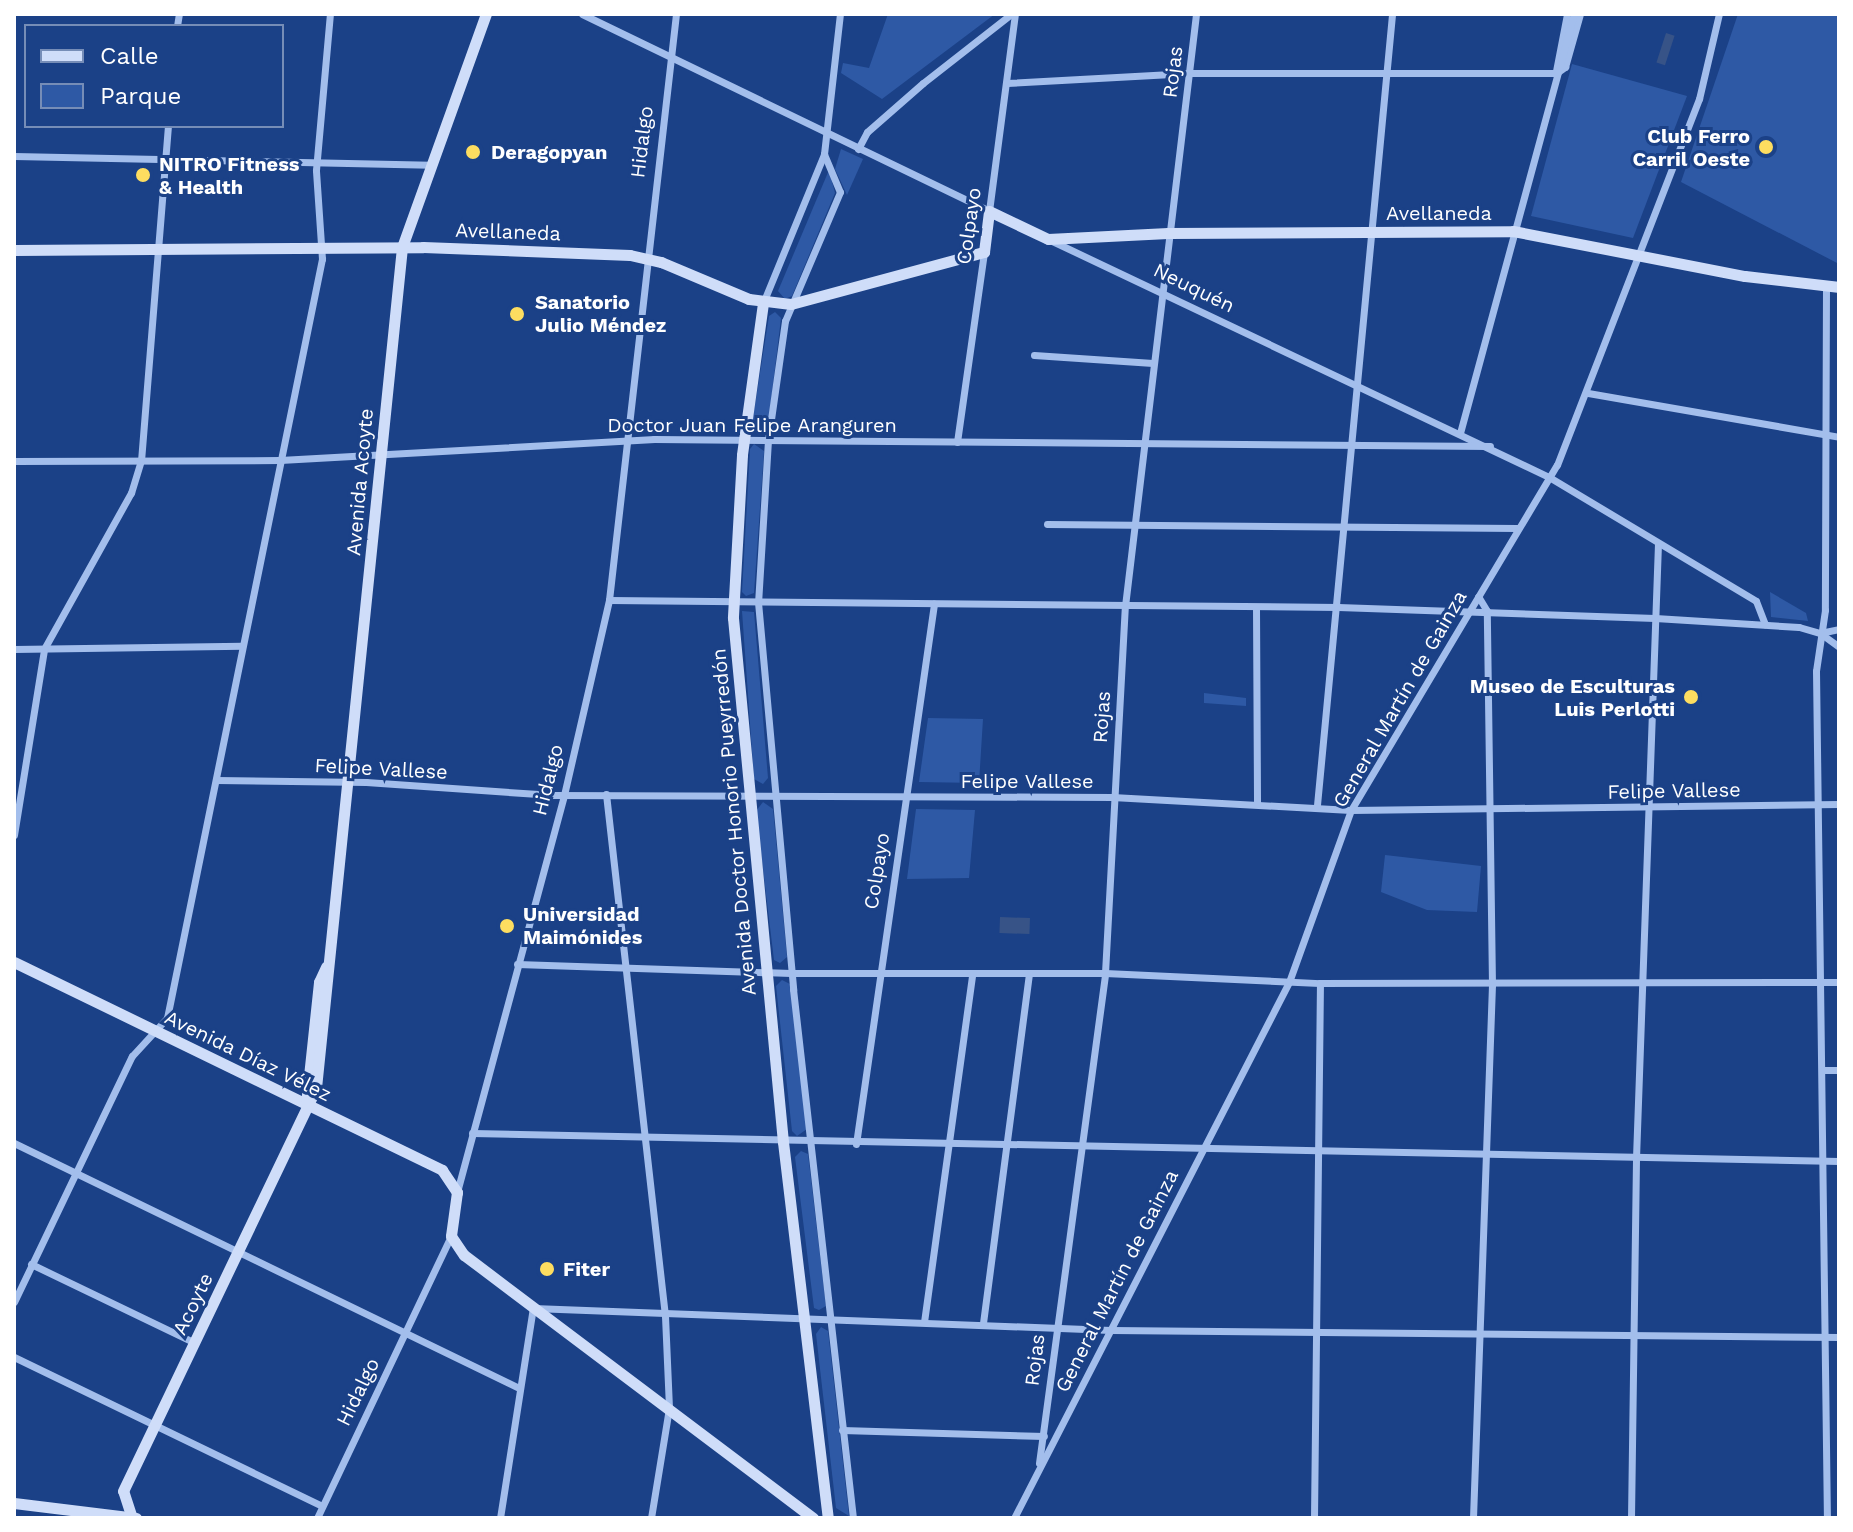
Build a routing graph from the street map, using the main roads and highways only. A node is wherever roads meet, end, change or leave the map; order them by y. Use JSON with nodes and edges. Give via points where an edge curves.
{"nodes":[{"id":1,"x":486,"y":14,"type":"edge"},
{"id":2,"x":989,"y":211,"type":"joint"},
{"id":3,"x":1048,"y":239,"type":"joint"},
{"id":4,"x":402,"y":247,"type":"junction"},
{"id":5,"x":14,"y":250,"type":"edge"},
{"id":6,"x":984,"y":252,"type":"joint"},
{"id":7,"x":1839,"y":287,"type":"edge"},
{"id":8,"x":763,"y":303,"type":"junction"},
{"id":9,"x":14,"y":962,"type":"edge"},
{"id":10,"x":306,"y":1104,"type":"junction"},
{"id":11,"x":457,"y":1192,"type":"joint"},
{"id":12,"x":14,"y":1503,"type":"edge"},
{"id":13,"x":133,"y":1518,"type":"edge"},
{"id":14,"x":813,"y":1518,"type":"edge"},
{"id":15,"x":828,"y":1518,"type":"edge"}],
"edges":[{"from":1,"to":4,"type":"main road","name":"Avenida Acoyte"},
{"from":2,"to":3,"type":"main road","name":"Neuquén"},
{"from":2,"to":6,"type":"main road","name":"Colpayo"},
{"from":3,"to":7,"type":"main road","name":"Avellaneda","via":[[1513,231]]},
{"from":4,"to":5,"type":"main road","name":"Avellaneda"},
{"from":4,"to":8,"type":"main road","name":"Avellaneda","via":[[647,257]]},
{"from":4,"to":10,"type":"main road","name":"Avenida Acoyte","via":[[349,782]]},
{"from":6,"to":8,"type":"main road","name":"Avellaneda","via":[[791,304]]},
{"from":8,"to":15,"type":"main road","name":"Avenida Doctor Honorio Pueyrredón","via":[[744,439],[732,601],[765,972]]},
{"from":9,"to":10,"type":"main road","name":"Avenida Díaz Vélez"},
{"from":10,"to":11,"type":"main road","name":"Avenida Díaz Vélez","via":[[442,1170]]},
{"from":10,"to":13,"type":"main road","name":"Acoyte","via":[[123,1491]]},
{"from":11,"to":14,"type":"main road","name":"Hidalgo","via":[[451,1236],[464,1255]]},
{"from":12,"to":13,"type":"main road"}]}
